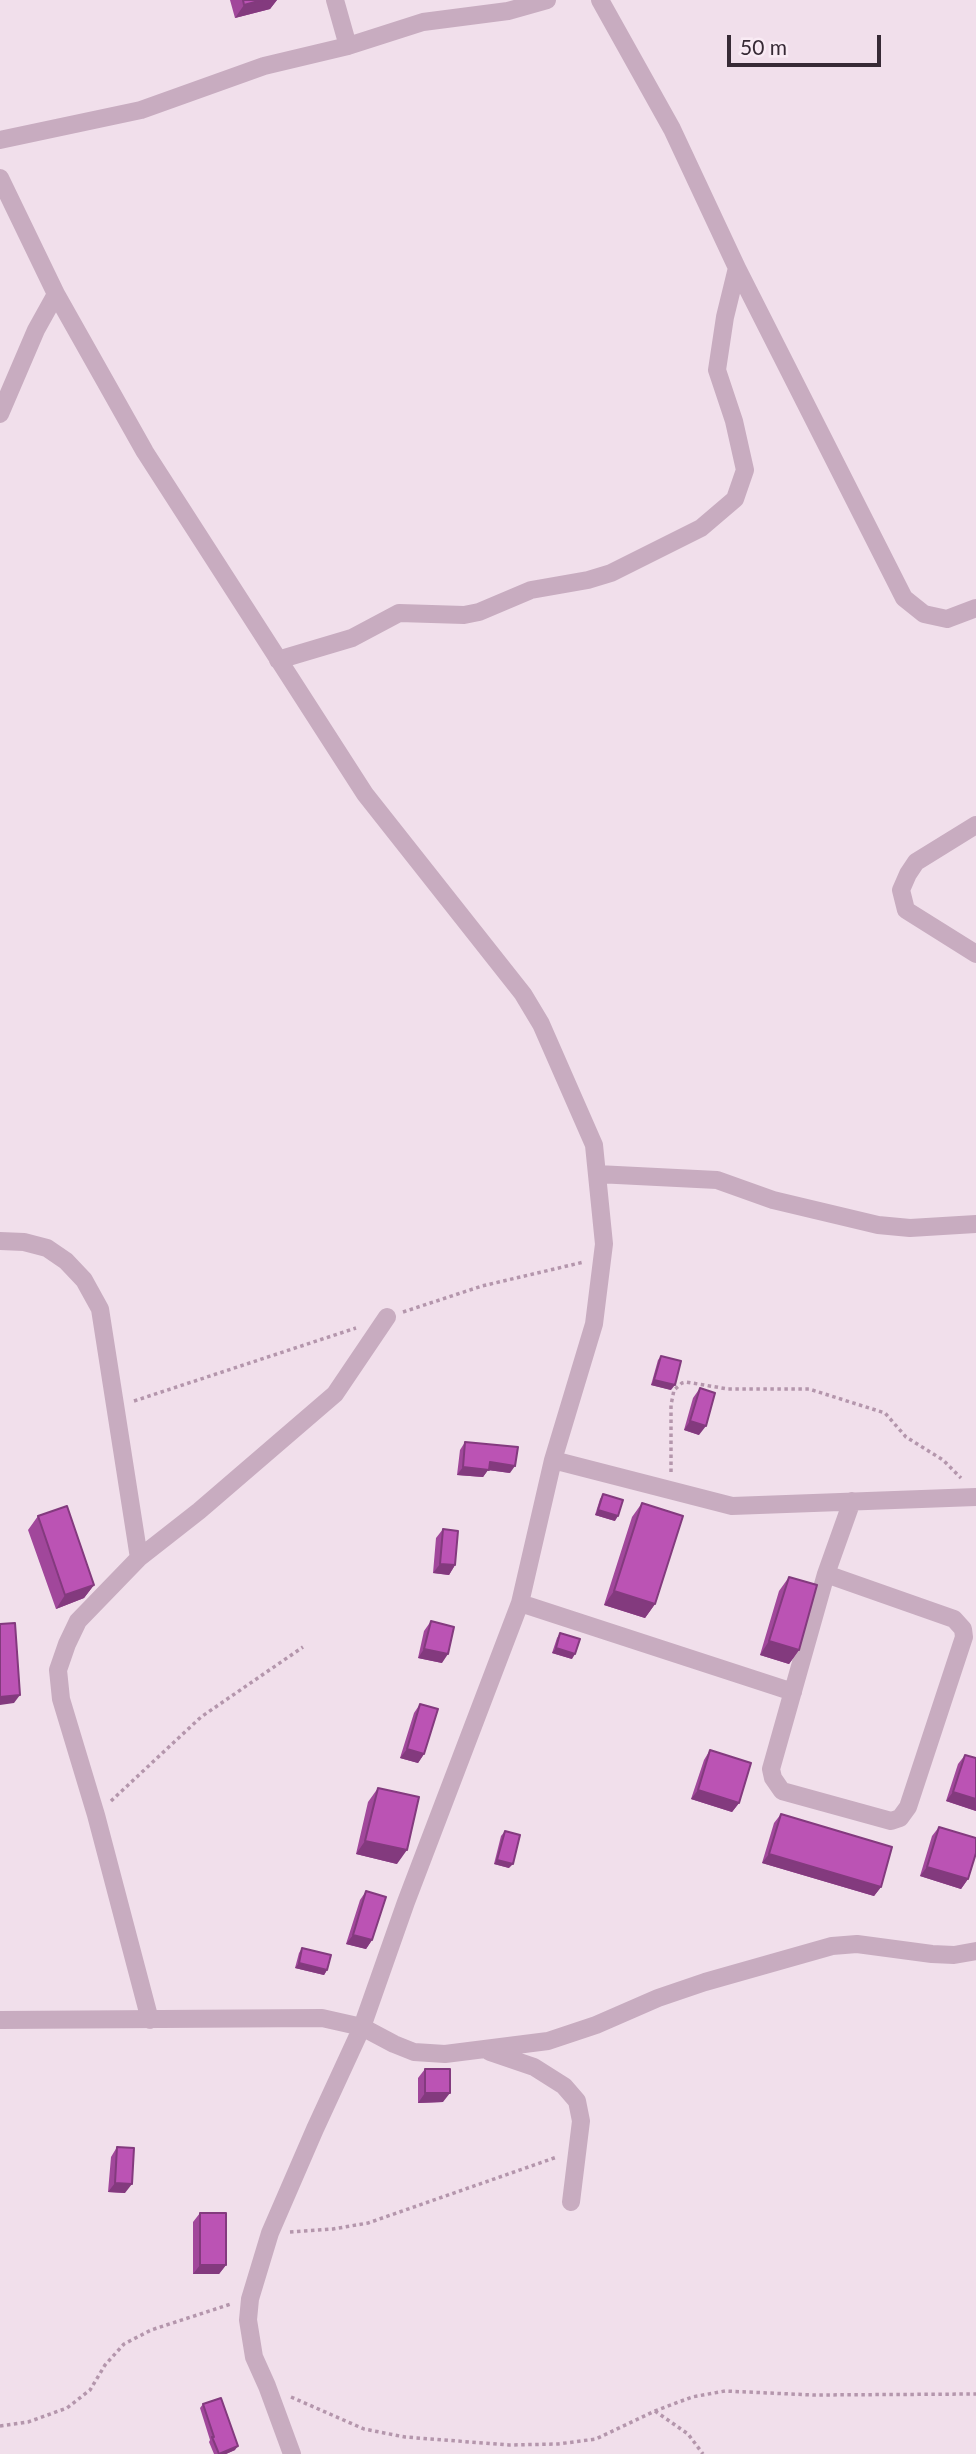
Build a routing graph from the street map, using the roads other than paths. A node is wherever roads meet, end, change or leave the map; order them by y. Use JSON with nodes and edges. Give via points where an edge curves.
{"nodes":[{"id":1,"x":335,"y":0,"type":"edge"},
{"id":2,"x":547,"y":0,"type":"edge"},
{"id":3,"x":600,"y":0,"type":"edge"},
{"id":4,"x":348,"y":46,"type":"junction"},
{"id":5,"x":0,"y":140,"type":"edge"},
{"id":6,"x":0,"y":178,"type":"edge"},
{"id":7,"x":737,"y":268,"type":"junction"},
{"id":8,"x":56,"y":294,"type":"junction"},
{"id":9,"x":0,"y":414,"type":"edge"},
{"id":10,"x":976,"y":608,"type":"edge"},
{"id":11,"x":278,"y":660,"type":"junction"},
{"id":12,"x":976,"y":825,"type":"edge"},
{"id":13,"x":976,"y":954,"type":"edge"},
{"id":14,"x":597,"y":1174,"type":"junction"},
{"id":15,"x":976,"y":1224,"type":"edge"},
{"id":16,"x":0,"y":1241,"type":"edge"},
{"id":17,"x":387,"y":1317,"type":"dead end"},
{"id":18,"x":553,"y":1460,"type":"junction"},
{"id":19,"x":972,"y":1491,"type":"edge"},
{"id":20,"x":852,"y":1501,"type":"junction"},
{"id":21,"x":139,"y":1558,"type":"junction"},
{"id":22,"x":826,"y":1574,"type":"junction"},
{"id":23,"x":520,"y":1603,"type":"junction"},
{"id":24,"x":969,"y":1628,"type":"edge"},
{"id":25,"x":793,"y":1692,"type":"junction"},
{"id":26,"x":976,"y":1951,"type":"edge"},
{"id":27,"x":0,"y":2020,"type":"edge"},
{"id":28,"x":150,"y":2020,"type":"junction"},
{"id":29,"x":362,"y":2027,"type":"junction"},
{"id":30,"x":486,"y":2050,"type":"junction"},
{"id":31,"x":571,"y":2202,"type":"dead end"},
{"id":32,"x":292,"y":2454,"type":"edge"}],
"edges":[{"from":1,"to":4,"type":"street"},
{"from":2,"to":4,"type":"street","via":[[423,22]]},
{"from":3,"to":7,"type":"street","via":[[672,128]]},
{"from":4,"to":5,"type":"street","via":[[264,66],[141,110]]},
{"from":6,"to":8,"type":"street"},
{"from":7,"to":10,"type":"street","via":[[904,598],[924,614],[947,619]]},
{"from":7,"to":11,"type":"street","via":[[717,370],[745,470],[735,499],[701,528],[599,577],[531,590],[464,615],[398,613],[352,638]]},
{"from":8,"to":9,"type":"street"},
{"from":8,"to":11,"type":"street","via":[[145,452]]},
{"from":11,"to":14,"type":"street","via":[[365,794],[541,1024],[594,1145]]},
{"from":12,"to":13,"type":"street","via":[[916,862],[901,890],[906,910]]},
{"from":14,"to":15,"type":"street","via":[[717,1180],[773,1200],[878,1225]]},
{"from":14,"to":18,"type":"street","via":[[604,1244],[594,1324]]},
{"from":16,"to":21,"type":"street","via":[[47,1248],[84,1279],[100,1309]]},
{"from":17,"to":21,"type":"street","via":[[335,1394]]},
{"from":18,"to":20,"type":"street","via":[[732,1506]]},
{"from":18,"to":23,"type":"street"},
{"from":19,"to":20,"type":"street"},
{"from":20,"to":22,"type":"street"},
{"from":21,"to":28,"type":"street","via":[[78,1621],[58,1670],[61,1699]]},
{"from":22,"to":24,"type":"street"},
{"from":22,"to":25,"type":"street"},
{"from":23,"to":25,"type":"street"},
{"from":23,"to":29,"type":"street"},
{"from":24,"to":25,"type":"street","via":[[913,1794],[900,1818],[891,1821],[782,1791],[771,1769]]},
{"from":26,"to":30,"type":"street","via":[[954,1955],[858,1944],[832,1946],[705,1982],[548,2042]]},
{"from":27,"to":28,"type":"street"},
{"from":28,"to":29,"type":"street","via":[[294,2017]]},
{"from":29,"to":30,"type":"street","via":[[414,2052]]},
{"from":29,"to":32,"type":"street","via":[[270,2233],[250,2299],[254,2357]]},
{"from":30,"to":31,"type":"street","via":[[534,2067],[564,2086],[577,2101],[581,2122]]}]}
